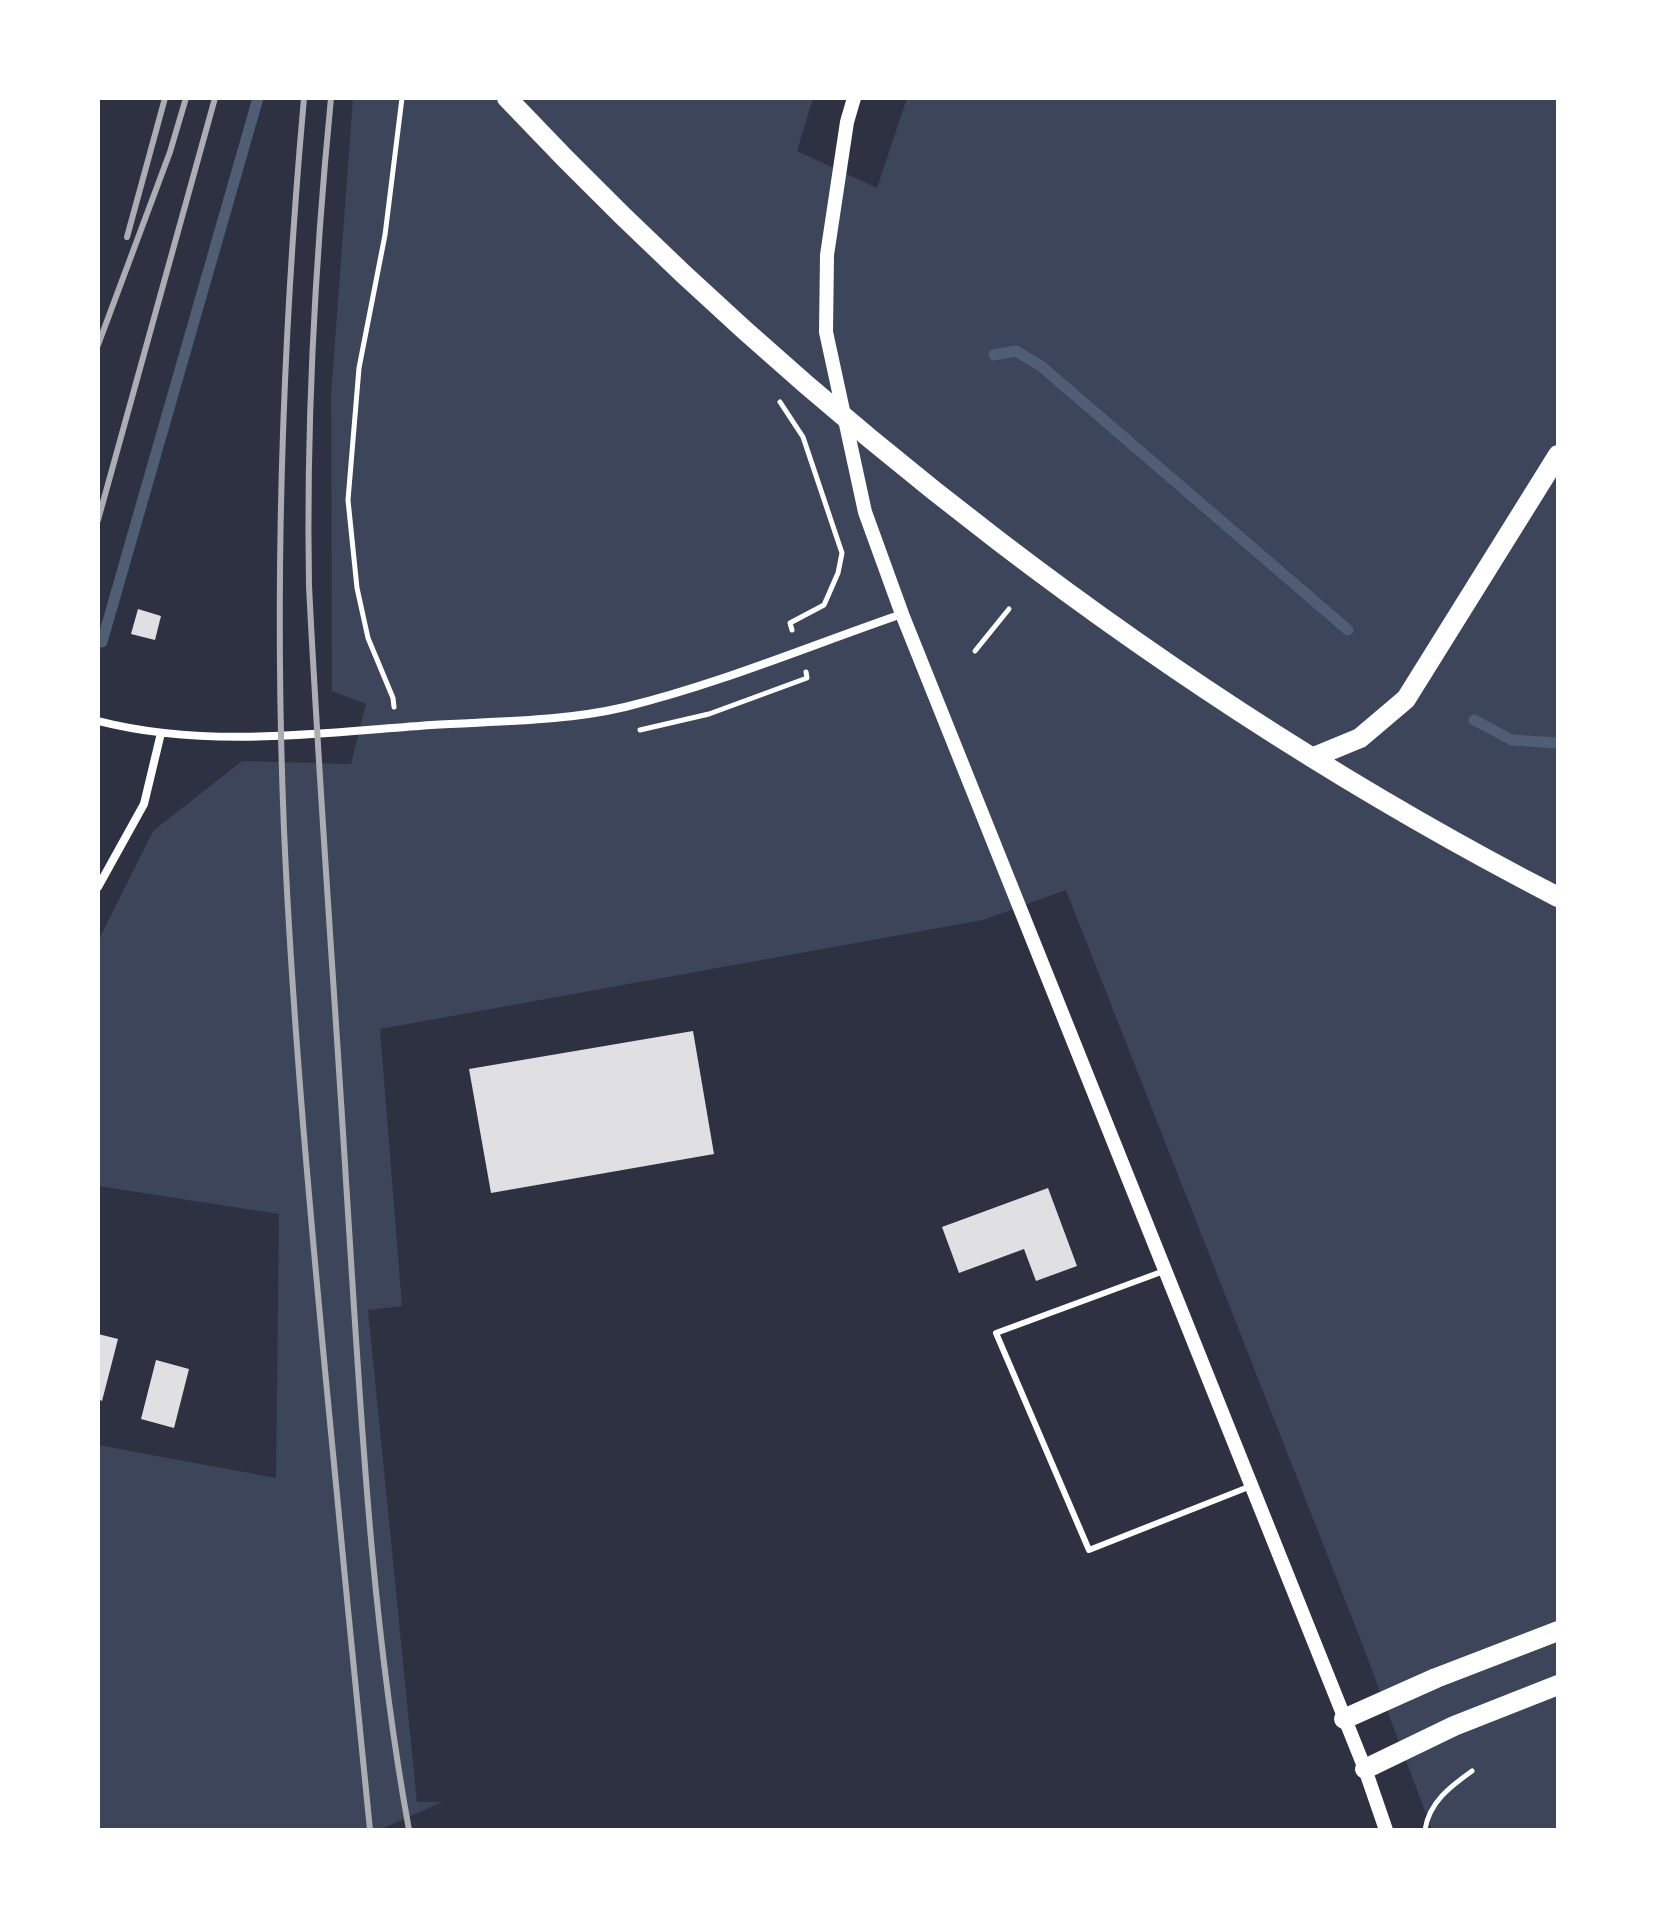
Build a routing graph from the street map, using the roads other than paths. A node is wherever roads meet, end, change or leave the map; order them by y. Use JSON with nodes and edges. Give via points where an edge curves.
{"nodes":[{"id":1,"x":507,"y":98,"type":"edge"},
{"id":2,"x":854,"y":98,"type":"edge"},
{"id":3,"x":1558,"y":455,"type":"edge"},
{"id":4,"x":902,"y":614,"type":"junction"},
{"id":5,"x":98,"y":721,"type":"edge"},
{"id":6,"x":161,"y":733,"type":"junction"},
{"id":7,"x":1314,"y":757,"type":"junction"},
{"id":8,"x":98,"y":887,"type":"edge"},
{"id":9,"x":1554,"y":896,"type":"edge"},
{"id":10,"x":1165,"y":1271,"type":"junction"},
{"id":11,"x":1251,"y":1486,"type":"junction"},
{"id":12,"x":1558,"y":1631,"type":"edge"},
{"id":13,"x":1558,"y":1685,"type":"edge"},
{"id":14,"x":1344,"y":1719,"type":"junction"},
{"id":15,"x":1365,"y":1769,"type":"junction"},
{"id":16,"x":1386,"y":1830,"type":"edge"}],
"edges":[{"from":1,"to":7,"type":"main road","via":[[587,183],[708,297],[915,474],[1119,628]]},
{"from":2,"to":4,"type":"street","via":[[827,255],[826,332],[865,512]]},
{"from":3,"to":7,"type":"main road","via":[[1406,699],[1360,738]]},
{"from":4,"to":6,"type":"street","via":[[721,680],[560,718],[282,736]]},
{"from":4,"to":10,"type":"street"},
{"from":5,"to":6,"type":"street"},
{"from":6,"to":8,"type":"street","via":[[144,804]]},
{"from":7,"to":9,"type":"main road"},
{"from":10,"to":11,"type":"street"},
{"from":10,"to":11,"type":"lane","via":[[996,1333],[1089,1550]]},
{"from":11,"to":14,"type":"street"},
{"from":12,"to":14,"type":"main road"},
{"from":13,"to":15,"type":"main road"},
{"from":14,"to":15,"type":"street"},
{"from":15,"to":16,"type":"street"}]}
